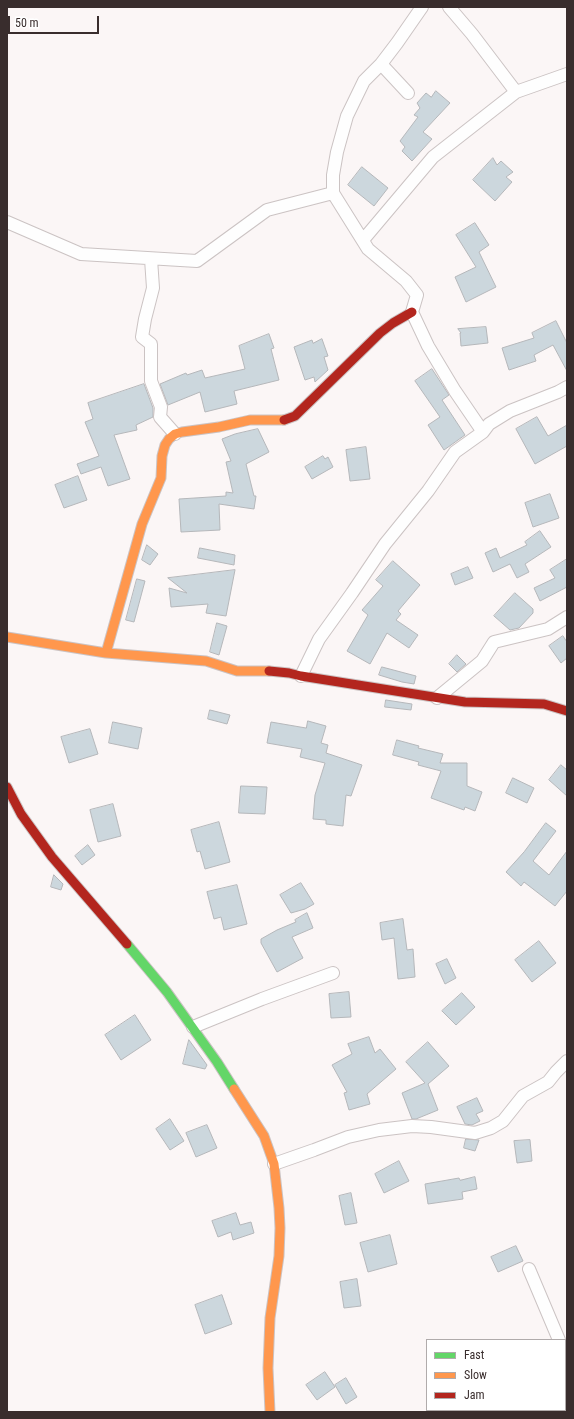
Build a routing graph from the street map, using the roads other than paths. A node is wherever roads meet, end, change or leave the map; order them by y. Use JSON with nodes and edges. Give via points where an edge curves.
{"nodes":[{"id":1,"x":422,"y":7,"type":"edge"},
{"id":2,"x":449,"y":7,"type":"edge"},
{"id":3,"x":381,"y":64,"type":"junction"},
{"id":4,"x":567,"y":74,"type":"edge"},
{"id":5,"x":516,"y":92,"type":"junction"},
{"id":6,"x":408,"y":93,"type":"dead end"},
{"id":7,"x":333,"y":193,"type":"junction"},
{"id":8,"x":7,"y":222,"type":"edge"},
{"id":9,"x":363,"y":240,"type":"junction"},
{"id":10,"x":151,"y":259,"type":"junction"},
{"id":11,"x":412,"y":312,"type":"junction"},
{"id":12,"x":567,"y":387,"type":"edge"},
{"id":13,"x":483,"y":432,"type":"junction"},
{"id":14,"x":175,"y":434,"type":"junction"},
{"id":15,"x":567,"y":617,"type":"edge"},
{"id":16,"x":7,"y":637,"type":"edge"},
{"id":17,"x":106,"y":653,"type":"junction"},
{"id":18,"x":302,"y":676,"type":"junction"},
{"id":19,"x":437,"y":698,"type":"junction"},
{"id":20,"x":567,"y":711,"type":"edge"},
{"id":21,"x":7,"y":787,"type":"edge"},
{"id":22,"x":334,"y":973,"type":"dead end"},
{"id":23,"x":192,"y":1027,"type":"junction"},
{"id":24,"x":567,"y":1061,"type":"edge"},
{"id":25,"x":274,"y":1164,"type":"junction"},
{"id":26,"x":529,"y":1269,"type":"dead end"},
{"id":27,"x":559,"y":1339,"type":"edge"},
{"id":28,"x":270,"y":1412,"type":"edge"}],
"edges":[{"from":1,"to":3,"type":"street"},
{"from":2,"to":5,"type":"street"},
{"from":3,"to":6,"type":"street"},
{"from":3,"to":7,"type":"street","via":[[364,81],[347,116],[337,152]]},
{"from":4,"to":5,"type":"street"},
{"from":5,"to":9,"type":"street","via":[[433,157]]},
{"from":7,"to":9,"type":"street"},
{"from":7,"to":10,"type":"street","via":[[267,210],[197,261]]},
{"from":8,"to":10,"type":"street","via":[[81,254]]},
{"from":9,"to":11,"type":"street","via":[[368,249],[406,281],[417,294]]},
{"from":10,"to":14,"type":"street","via":[[153,288],[142,337],[151,344],[151,381],[161,407],[160,417]]},
{"from":11,"to":13,"type":"street","via":[[428,346]]},
{"from":11,"to":14,"type":"street","via":[[380,333],[295,416],[285,420],[250,420]]},
{"from":12,"to":13,"type":"street","via":[[510,411],[489,424]]},
{"from":13,"to":18,"type":"street","via":[[456,452],[385,544],[319,639]]},
{"from":14,"to":17,"type":"street","via":[[165,446],[161,478],[142,524]]},
{"from":15,"to":19,"type":"street","via":[[548,629],[494,642],[482,661]]},
{"from":16,"to":17,"type":"street"},
{"from":17,"to":18,"type":"street","via":[[206,661],[237,671]]},
{"from":18,"to":19,"type":"street"},
{"from":19,"to":20,"type":"street","via":[[465,702],[544,704]]},
{"from":21,"to":23,"type":"street","via":[[21,814],[52,856],[149,969]]},
{"from":22,"to":23,"type":"street","via":[[262,998]]},
{"from":23,"to":25,"type":"street","via":[[264,1136]]},
{"from":24,"to":25,"type":"street","via":[[548,1082],[523,1096],[503,1121],[491,1128],[475,1133],[412,1126],[379,1130],[348,1137]]},
{"from":25,"to":28,"type":"street","via":[[280,1228],[279,1256],[270,1318]]},
{"from":26,"to":27,"type":"street"}]}
